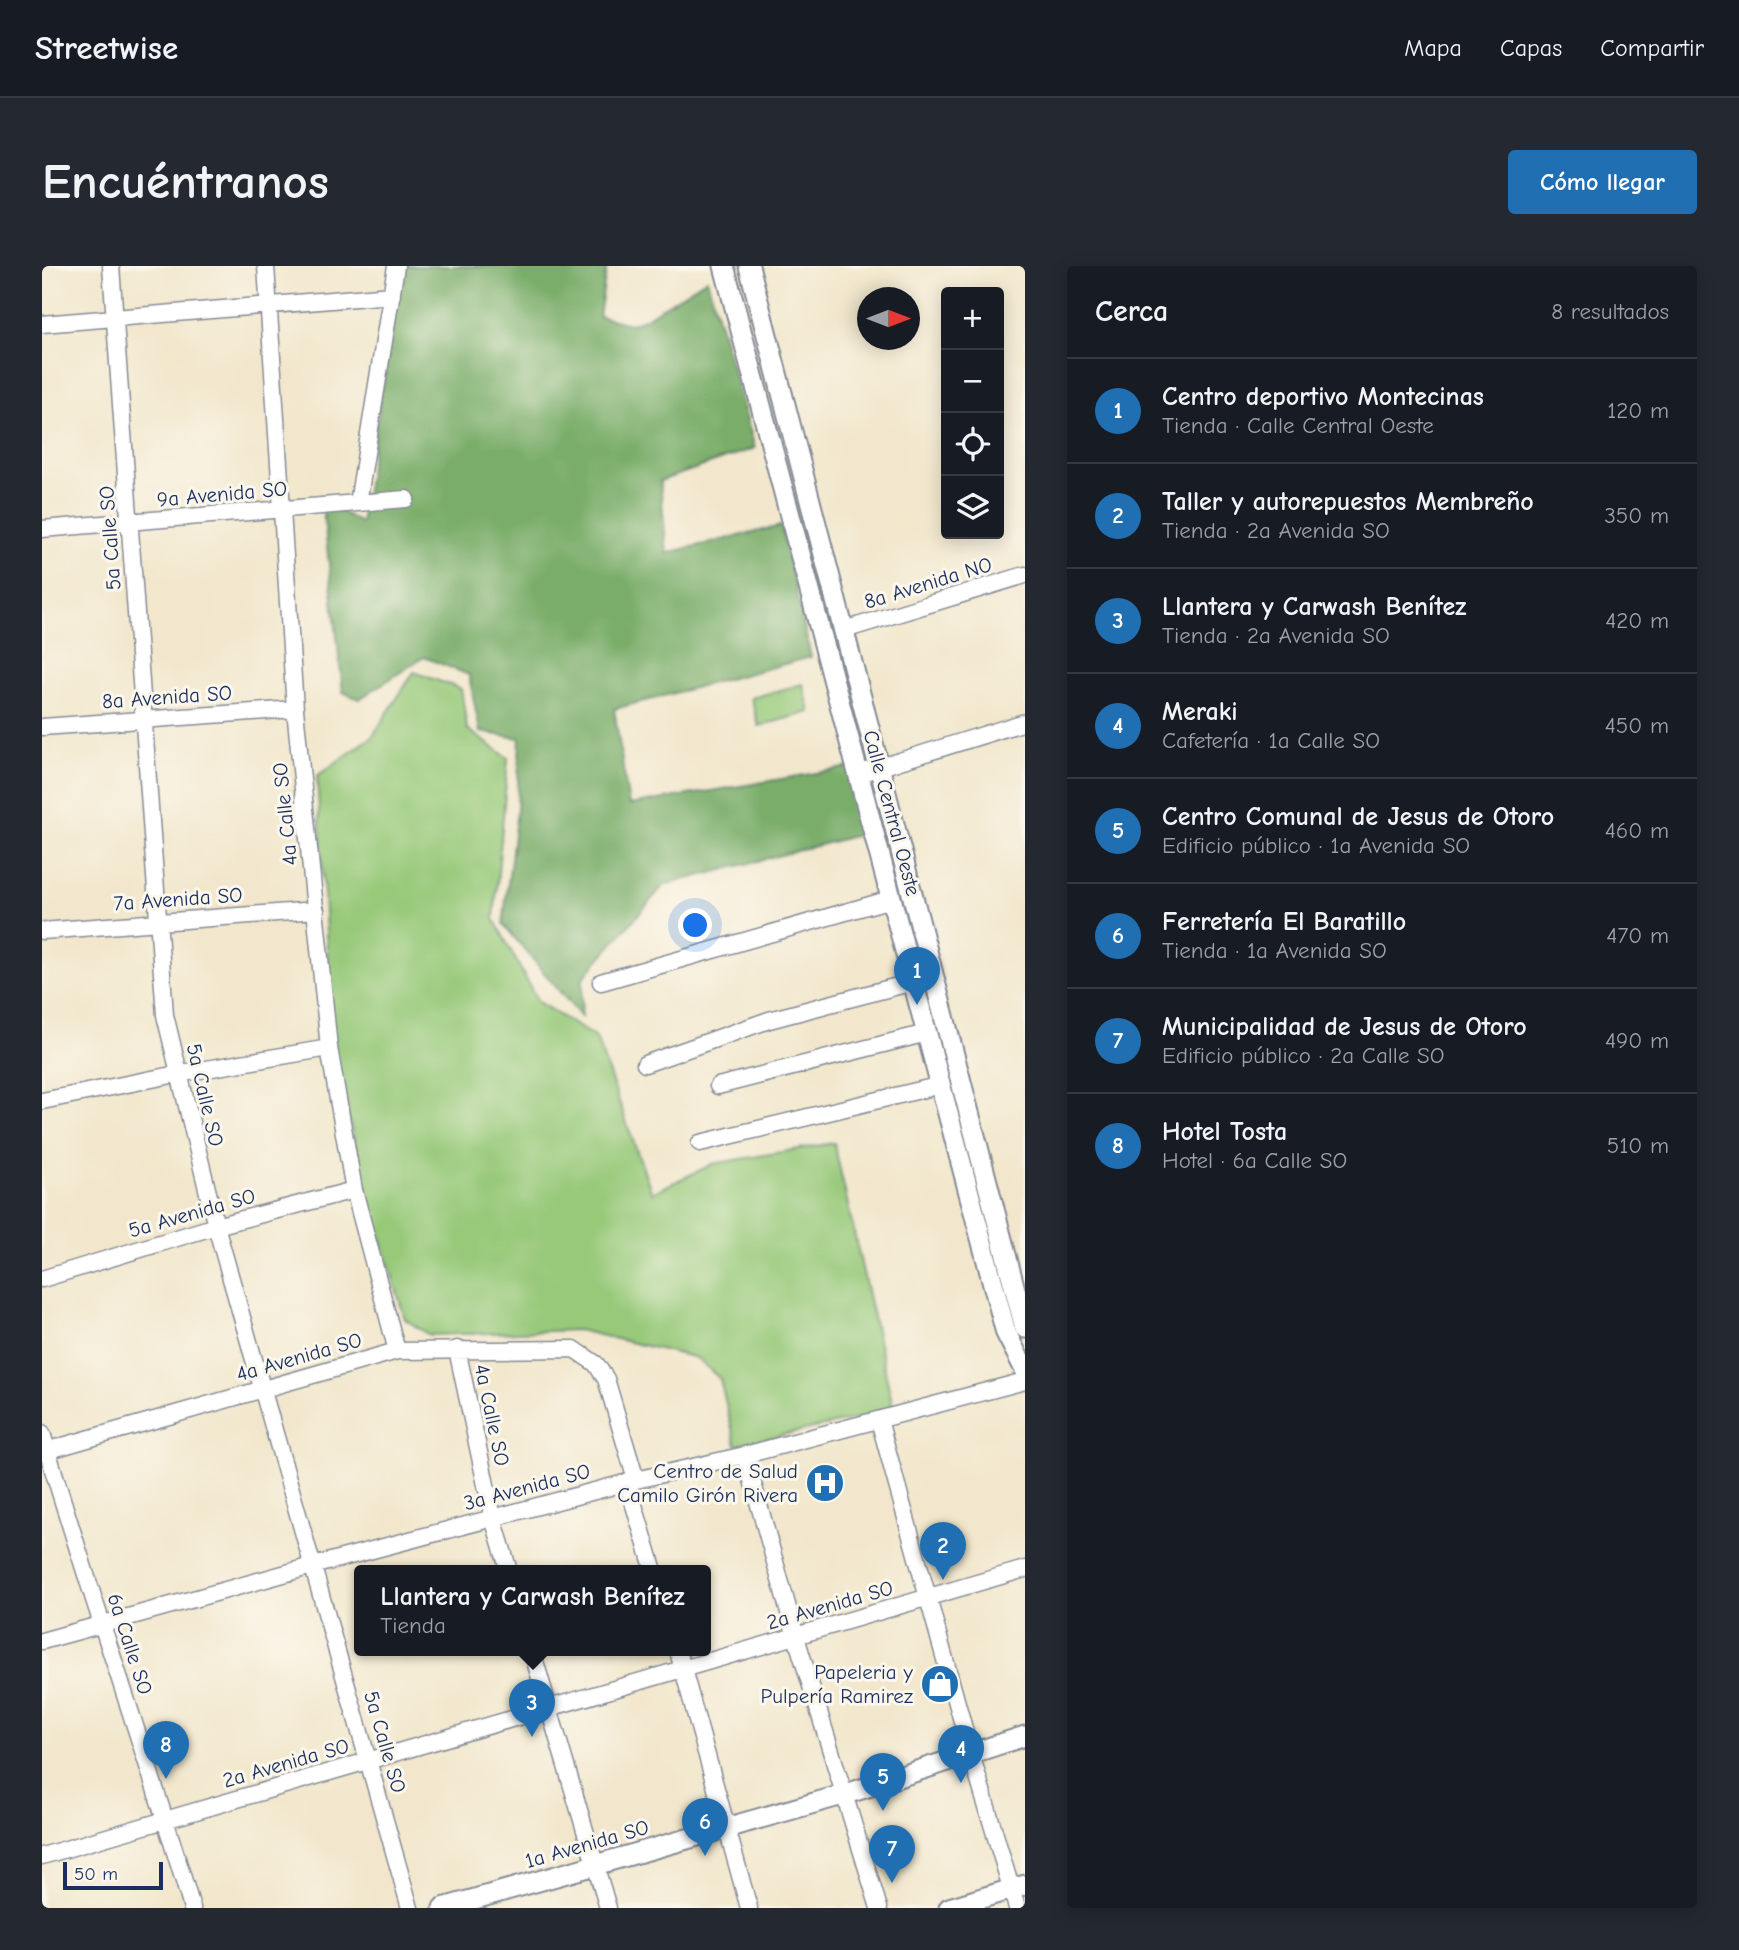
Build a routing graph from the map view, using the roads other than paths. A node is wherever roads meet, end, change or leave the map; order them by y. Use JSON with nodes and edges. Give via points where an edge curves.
{"nodes":[{"id":1,"x":111,"y":266,"type":"edge"},
{"id":2,"x":266,"y":266,"type":"edge"},
{"id":3,"x":396,"y":266,"type":"edge"},
{"id":4,"x":723,"y":266,"type":"edge"},
{"id":5,"x":749,"y":266,"type":"edge"},
{"id":6,"x":392,"y":295,"type":"junction"},
{"id":7,"x":268,"y":306,"type":"junction"},
{"id":8,"x":116,"y":318,"type":"junction"},
{"id":9,"x":42,"y":324,"type":"edge"},
{"id":10,"x":406,"y":499,"type":"dead end"},
{"id":11,"x":358,"y":503,"type":"junction"},
{"id":12,"x":282,"y":510,"type":"junction"},
{"id":13,"x":129,"y":523,"type":"junction"},
{"id":14,"x":42,"y":528,"type":"edge"},
{"id":15,"x":1025,"y":575,"type":"edge"},
{"id":16,"x":844,"y":630,"type":"junction"},
{"id":17,"x":295,"y":709,"type":"junction"},
{"id":18,"x":145,"y":720,"type":"junction"},
{"id":19,"x":1025,"y":722,"type":"edge"},
{"id":20,"x":42,"y":727,"type":"edge"},
{"id":21,"x":880,"y":768,"type":"junction"},
{"id":22,"x":858,"y":774,"type":"junction"},
{"id":23,"x":891,"y":898,"type":"junction"},
{"id":24,"x":316,"y":910,"type":"junction"},
{"id":25,"x":158,"y":922,"type":"junction"},
{"id":26,"x":42,"y":931,"type":"edge"},
{"id":27,"x":601,"y":982,"type":"dead end"},
{"id":28,"x":913,"y":982,"type":"junction"},
{"id":29,"x":927,"y":1033,"type":"junction"},
{"id":30,"x":329,"y":1048,"type":"junction"},
{"id":31,"x":645,"y":1064,"type":"dead end"},
{"id":32,"x":177,"y":1074,"type":"junction"},
{"id":33,"x":941,"y":1085,"type":"junction"},
{"id":34,"x":718,"y":1086,"type":"dead end"},
{"id":35,"x":42,"y":1101,"type":"edge"},
{"id":36,"x":700,"y":1143,"type":"dead end"},
{"id":37,"x":354,"y":1190,"type":"junction"},
{"id":38,"x":216,"y":1226,"type":"junction"},
{"id":39,"x":42,"y":1279,"type":"edge"},
{"id":40,"x":1025,"y":1328,"type":"edge"},
{"id":41,"x":457,"y":1349,"type":"junction"},
{"id":42,"x":397,"y":1351,"type":"junction"},
{"id":43,"x":1025,"y":1370,"type":"edge"},
{"id":44,"x":1025,"y":1381,"type":"edge"},
{"id":45,"x":263,"y":1389,"type":"junction"},
{"id":46,"x":879,"y":1420,"type":"junction"},
{"id":47,"x":42,"y":1433,"type":"edge"},
{"id":48,"x":45,"y":1451,"type":"edge"},
{"id":49,"x":745,"y":1455,"type":"junction"},
{"id":50,"x":632,"y":1481,"type":"junction"},
{"id":51,"x":493,"y":1518,"type":"junction"},
{"id":52,"x":507,"y":1565,"type":"edge"},
{"id":53,"x":653,"y":1565,"type":"edge"},
{"id":54,"x":312,"y":1566,"type":"junction"},
{"id":55,"x":1025,"y":1569,"type":"edge"},
{"id":56,"x":928,"y":1598,"type":"junction"},
{"id":57,"x":101,"y":1626,"type":"junction"},
{"id":58,"x":796,"y":1637,"type":"junction"},
{"id":59,"x":42,"y":1641,"type":"edge"},
{"id":60,"x":533,"y":1656,"type":"edge"},
{"id":61,"x":679,"y":1656,"type":"edge"},
{"id":62,"x":683,"y":1670,"type":"junction"},
{"id":63,"x":549,"y":1709,"type":"junction"},
{"id":64,"x":1025,"y":1737,"type":"edge"},
{"id":65,"x":971,"y":1754,"type":"junction"},
{"id":66,"x":369,"y":1761,"type":"junction"},
{"id":67,"x":846,"y":1794,"type":"junction"},
{"id":68,"x":166,"y":1819,"type":"junction"},
{"id":69,"x":728,"y":1828,"type":"junction"},
{"id":70,"x":42,"y":1856,"type":"edge"},
{"id":71,"x":596,"y":1865,"type":"junction"},
{"id":72,"x":1018,"y":1894,"type":"edge"},
{"id":73,"x":192,"y":1908,"type":"edge"},
{"id":74,"x":410,"y":1908,"type":"edge"},
{"id":75,"x":443,"y":1908,"type":"edge"},
{"id":76,"x":608,"y":1908,"type":"edge"},
{"id":77,"x":749,"y":1908,"type":"edge"},
{"id":78,"x":880,"y":1908,"type":"edge"},
{"id":79,"x":949,"y":1908,"type":"edge"}],
"edges":[{"from":1,"to":8,"type":"street","name":"5a Calle SO"},
{"from":2,"to":7,"type":"street","name":"4a Calle SO"},
{"from":3,"to":6,"type":"street"},
{"from":4,"to":22,"type":"street","name":"Calle Central Oeste"},
{"from":5,"to":16,"type":"street","name":"Calle Central Oeste"},
{"from":6,"to":7,"type":"street"},
{"from":6,"to":11,"type":"street"},
{"from":7,"to":8,"type":"street"},
{"from":7,"to":12,"type":"street","name":"4a Calle SO"},
{"from":8,"to":9,"type":"street"},
{"from":8,"to":13,"type":"street","name":"5a Calle SO"},
{"from":10,"to":11,"type":"street","name":"9a Avenida SO"},
{"from":11,"to":12,"type":"street","name":"9a Avenida SO"},
{"from":12,"to":13,"type":"street","name":"9a Avenida SO"},
{"from":12,"to":17,"type":"street","name":"4a Calle SO"},
{"from":13,"to":14,"type":"street","name":"9a Avenida SO"},
{"from":13,"to":18,"type":"street","name":"5a Calle SO"},
{"from":15,"to":16,"type":"street","name":"8a Avenida NO"},
{"from":16,"to":21,"type":"street","name":"Calle Central Oeste"},
{"from":17,"to":18,"type":"street","name":"8a Avenida SO"},
{"from":17,"to":24,"type":"street","name":"4a Calle SO"},
{"from":18,"to":20,"type":"street","name":"8a Avenida SO"},
{"from":18,"to":25,"type":"street","name":"5a Calle SO"},
{"from":19,"to":21,"type":"street"},
{"from":21,"to":22,"type":"street"},
{"from":21,"to":40,"type":"street","name":"Calle Central Oeste"},
{"from":22,"to":23,"type":"street","name":"Calle Central Oeste"},
{"from":23,"to":27,"type":"street"},
{"from":23,"to":28,"type":"street","name":"Calle Central Oeste"},
{"from":24,"to":25,"type":"street","name":"7a Avenida SO"},
{"from":24,"to":30,"type":"street","name":"4a Calle SO"},
{"from":25,"to":26,"type":"street","name":"7a Avenida SO"},
{"from":25,"to":32,"type":"street","name":"5a Calle SO","via":[[165,1015]]},
{"from":28,"to":29,"type":"street","name":"Calle Central Oeste"},
{"from":28,"to":31,"type":"street","via":[[769,1020]]},
{"from":29,"to":33,"type":"street","name":"Calle Central Oeste"},
{"from":29,"to":34,"type":"street"},
{"from":30,"to":32,"type":"street"},
{"from":30,"to":37,"type":"street","name":"4a Calle SO"},
{"from":32,"to":35,"type":"street"},
{"from":32,"to":38,"type":"street","name":"5a Calle SO"},
{"from":33,"to":36,"type":"street"},
{"from":33,"to":43,"type":"street","name":"Calle Central Oeste","via":[[1006,1333]]},
{"from":37,"to":38,"type":"street","name":"5a Avenida SO"},
{"from":37,"to":42,"type":"street","name":"4a Calle SO"},
{"from":38,"to":39,"type":"street","name":"5a Avenida SO"},
{"from":38,"to":45,"type":"street","name":"5a Calle SO"},
{"from":41,"to":42,"type":"street","name":"4a Avenida SO"},
{"from":41,"to":50,"type":"street","name":"4a Avenida SO","via":[[574,1349],[596,1364],[606,1379]]},
{"from":41,"to":51,"type":"street","name":"4a Calle SO"},
{"from":42,"to":45,"type":"street","name":"4a Avenida SO"},
{"from":44,"to":46,"type":"street","name":"3a Avenida SO"},
{"from":45,"to":48,"type":"street","name":"4a Avenida SO"},
{"from":45,"to":54,"type":"street","name":"5a Calle SO"},
{"from":46,"to":49,"type":"street","name":"3a Avenida SO"},
{"from":46,"to":56,"type":"street"},
{"from":47,"to":48,"type":"street","name":"6a Calle SO"},
{"from":48,"to":57,"type":"street","name":"6a Calle SO"},
{"from":49,"to":50,"type":"street","name":"3a Avenida SO"},
{"from":49,"to":58,"type":"street"},
{"from":50,"to":51,"type":"street","name":"3a Avenida SO"},
{"from":50,"to":53,"type":"street"},
{"from":51,"to":52,"type":"street","name":"4a Calle SO"},
{"from":51,"to":54,"type":"street","name":"3a Avenida SO"},
{"from":54,"to":57,"type":"street","name":"3a Avenida SO"},
{"from":54,"to":66,"type":"street","name":"5a Calle SO"},
{"from":55,"to":56,"type":"street","name":"2a Avenida SO"},
{"from":56,"to":58,"type":"street","name":"2a Avenida SO"},
{"from":56,"to":65,"type":"street"},
{"from":57,"to":59,"type":"street","name":"3a Avenida SO"},
{"from":57,"to":68,"type":"street","name":"6a Calle SO"},
{"from":58,"to":62,"type":"street","name":"2a Avenida SO"},
{"from":58,"to":67,"type":"street"},
{"from":60,"to":63,"type":"street"},
{"from":61,"to":62,"type":"street"},
{"from":62,"to":63,"type":"street","name":"2a Avenida SO"},
{"from":62,"to":69,"type":"street"},
{"from":63,"to":66,"type":"street","name":"2a Avenida SO"},
{"from":63,"to":71,"type":"street"},
{"from":64,"to":65,"type":"street","name":"1a Avenida SO"},
{"from":65,"to":67,"type":"street","name":"1a Avenida SO"},
{"from":65,"to":72,"type":"street"},
{"from":66,"to":68,"type":"street","name":"2a Avenida SO"},
{"from":66,"to":74,"type":"street","name":"5a Calle SO"},
{"from":67,"to":69,"type":"street","name":"1a Avenida SO"},
{"from":67,"to":78,"type":"street"},
{"from":68,"to":70,"type":"street","name":"2a Avenida SO"},
{"from":68,"to":73,"type":"street","name":"6a Calle SO"},
{"from":69,"to":71,"type":"street","name":"1a Avenida SO"},
{"from":69,"to":77,"type":"street"},
{"from":71,"to":75,"type":"street","name":"1a Avenida SO"},
{"from":71,"to":76,"type":"street"},
{"from":72,"to":79,"type":"street"}]}
